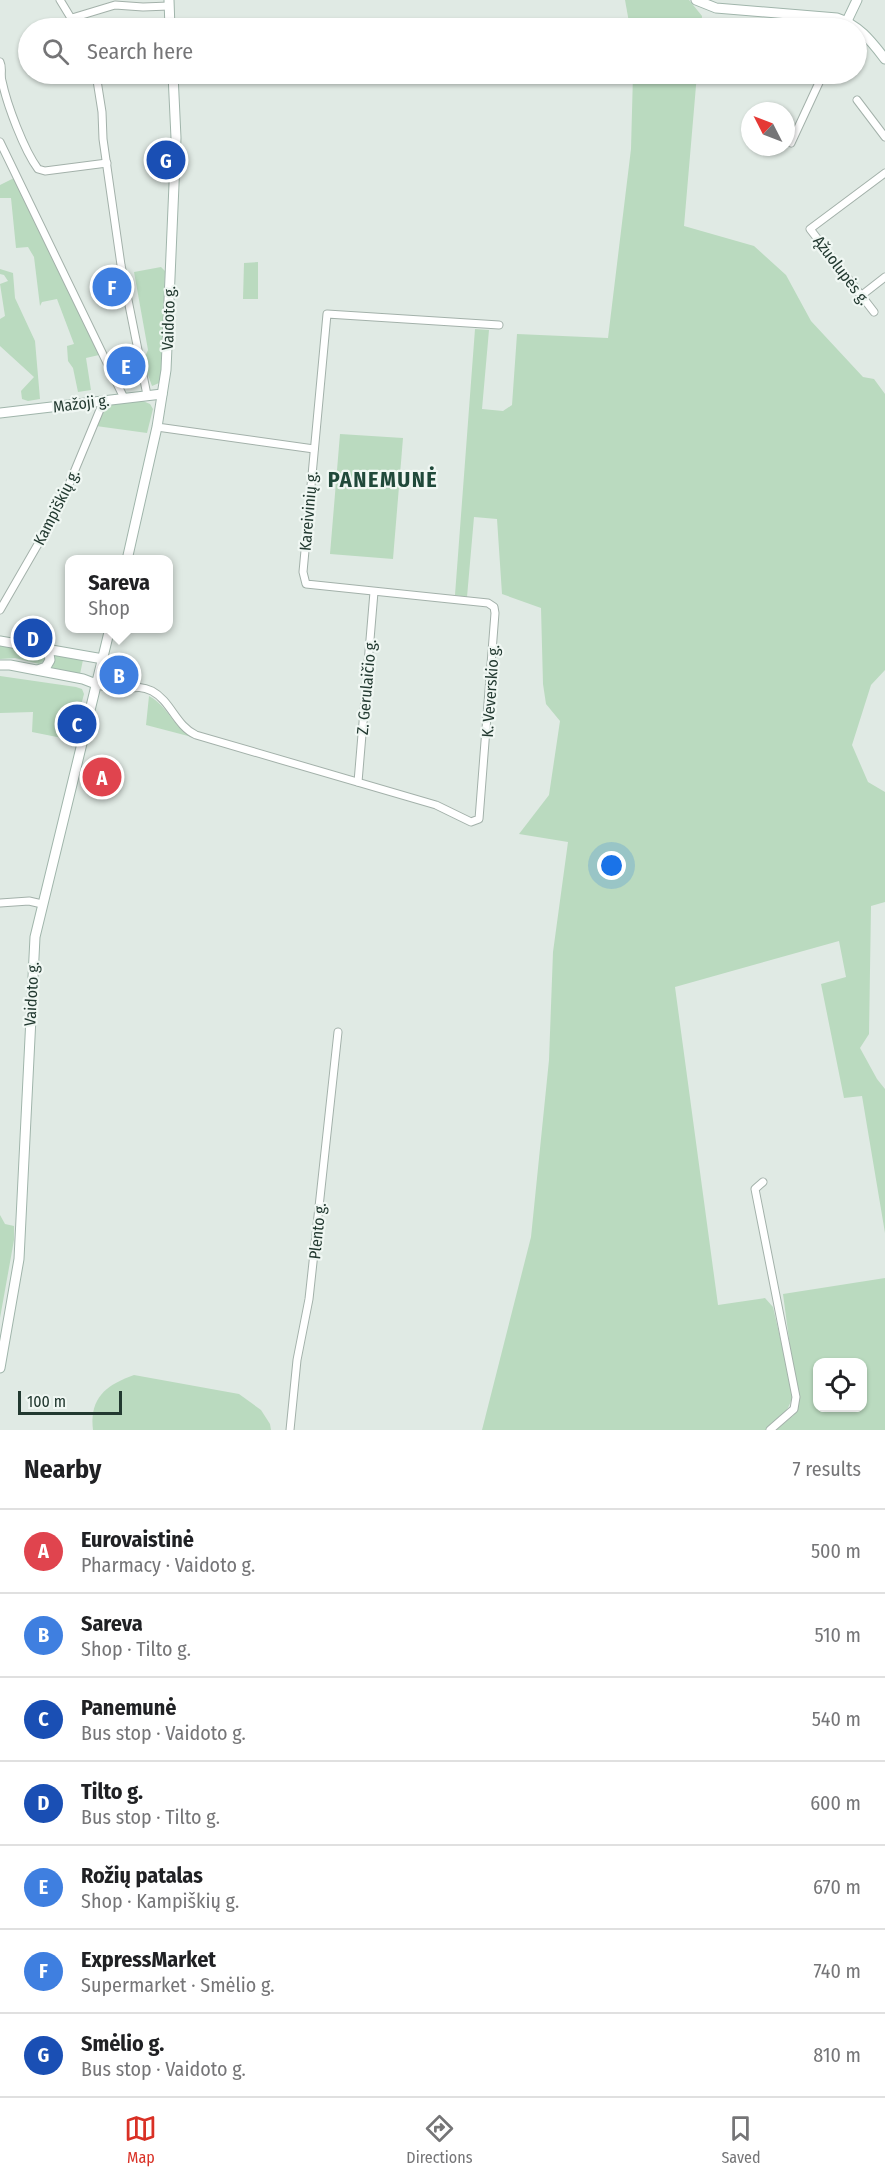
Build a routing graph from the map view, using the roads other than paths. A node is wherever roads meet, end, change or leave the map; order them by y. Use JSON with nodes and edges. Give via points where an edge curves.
{"nodes":[{"id":1,"x":60,"y":0,"type":"edge"},
{"id":2,"x":696,"y":0,"type":"edge"},
{"id":3,"x":857,"y":0,"type":"edge"},
{"id":4,"x":169,"y":3,"type":"edge"},
{"id":5,"x":72,"y":18,"type":"joint"},
{"id":6,"x":170,"y":18,"type":"edge"},
{"id":7,"x":837,"y":18,"type":"edge"},
{"id":8,"x":848,"y":18,"type":"edge"},
{"id":9,"x":867,"y":38,"type":"edge"},
{"id":10,"x":885,"y":59,"type":"edge"},
{"id":11,"x":0,"y":62,"type":"edge"},
{"id":12,"x":97,"y":84,"type":"edge"},
{"id":13,"x":173,"y":84,"type":"edge"},
{"id":14,"x":818,"y":84,"type":"edge"},
{"id":15,"x":857,"y":100,"type":"dead end"},
{"id":16,"x":795,"y":134,"type":"edge"},
{"id":17,"x":885,"y":137,"type":"edge"},
{"id":18,"x":0,"y":142,"type":"edge"},
{"id":19,"x":107,"y":163,"type":"junction"},
{"id":20,"x":885,"y":173,"type":"edge"},
{"id":21,"x":885,"y":277,"type":"edge"},
{"id":22,"x":862,"y":296,"type":"junction"},
{"id":23,"x":874,"y":312,"type":"dead end"},
{"id":24,"x":499,"y":325,"type":"dead end"},
{"id":25,"x":162,"y":394,"type":"junction"},
{"id":26,"x":147,"y":395,"type":"junction"},
{"id":27,"x":124,"y":398,"type":"junction"},
{"id":28,"x":104,"y":400,"type":"junction"},
{"id":29,"x":0,"y":413,"type":"edge"},
{"id":30,"x":157,"y":427,"type":"junction"},
{"id":31,"x":314,"y":449,"type":"junction"},
{"id":32,"x":128,"y":555,"type":"edge"},
{"id":33,"x":374,"y":592,"type":"junction"},
{"id":34,"x":451,"y":599,"type":"joint"},
{"id":35,"x":0,"y":610,"type":"edge"},
{"id":36,"x":109,"y":633,"type":"edge"},
{"id":37,"x":0,"y":641,"type":"edge"},
{"id":38,"x":44,"y":649,"type":"junction"},
{"id":39,"x":102,"y":659,"type":"junction"},
{"id":40,"x":0,"y":665,"type":"edge"},
{"id":41,"x":38,"y":670,"type":"junction"},
{"id":42,"x":96,"y":684,"type":"junction"},
{"id":43,"x":358,"y":782,"type":"junction"},
{"id":44,"x":0,"y":903,"type":"edge"},
{"id":45,"x":42,"y":904,"type":"junction"},
{"id":46,"x":338,"y":1032,"type":"dead end"},
{"id":47,"x":763,"y":1182,"type":"dead end"},
{"id":48,"x":0,"y":1368,"type":"edge"},
{"id":49,"x":290,"y":1430,"type":"edge"},
{"id":50,"x":770,"y":1430,"type":"edge"}],
"edges":[{"from":1,"to":5,"type":"street"},
{"from":2,"to":7,"type":"main road","via":[[716,8]]},
{"from":3,"to":8,"type":"main road"},
{"from":4,"to":5,"type":"street","via":[[143,7],[115,5]]},
{"from":4,"to":6,"type":"main road"},
{"from":9,"to":10,"type":"main road"},
{"from":11,"to":19,"type":"street","via":[[1,79],[23,142],[38,169]]},
{"from":12,"to":19,"type":"street"},
{"from":13,"to":25,"type":"main road","name":"Vaidoto g.","via":[[176,138]]},
{"from":14,"to":16,"type":"street"},
{"from":15,"to":17,"type":"street"},
{"from":18,"to":27,"type":"street"},
{"from":19,"to":26,"type":"street","via":[[121,265]]},
{"from":20,"to":22,"type":"street","name":"Ąžuolupės g.","via":[[810,229]]},
{"from":21,"to":22,"type":"street"},
{"from":22,"to":23,"type":"street","name":"Ąžuolupės g."},
{"from":24,"to":31,"type":"street","via":[[327,314]]},
{"from":25,"to":26,"type":"main road","name":"Mažoji g."},
{"from":25,"to":30,"type":"main road","name":"Vaidoto g."},
{"from":26,"to":27,"type":"main road","name":"Mažoji g."},
{"from":27,"to":28,"type":"main road","name":"Mažoji g."},
{"from":28,"to":29,"type":"main road","name":"Mažoji g."},
{"from":28,"to":35,"type":"street","name":"Kampiškių g.","via":[[60,506]]},
{"from":30,"to":31,"type":"street","name":"Kareivinių g."},
{"from":30,"to":32,"type":"main road","name":"Vaidoto g."},
{"from":31,"to":33,"type":"street","name":"Kareivinių g.","via":[[303,572],[306,584]]},
{"from":33,"to":34,"type":"street","name":"Kareivinių g."},
{"from":33,"to":43,"type":"street","name":"Z. Gerulaičio g."},
{"from":34,"to":43,"type":"street","name":"K. Veverskio g.","via":[[488,603],[495,613],[479,819],[471,822],[436,805]]},
{"from":36,"to":39,"type":"main road","name":"Vaidoto g."},
{"from":37,"to":38,"type":"main road"},
{"from":38,"to":39,"type":"main road"},
{"from":38,"to":41,"type":"main road","via":[[50,660]]},
{"from":39,"to":42,"type":"main road","name":"Vaidoto g."},
{"from":40,"to":41,"type":"main road"},
{"from":41,"to":42,"type":"main road"},
{"from":42,"to":43,"type":"street","via":[[115,690],[146,689],[160,697],[190,732]]},
{"from":42,"to":45,"type":"main road","name":"Vaidoto g."},
{"from":44,"to":45,"type":"street"},
{"from":45,"to":48,"type":"main road","name":"Vaidoto g.","via":[[33,961],[18,1266]]},
{"from":46,"to":49,"type":"street","name":"Plento g.","via":[[309,1299],[297,1360]]},
{"from":47,"to":50,"type":"street","via":[[755,1189],[796,1397],[794,1409]]}]}
